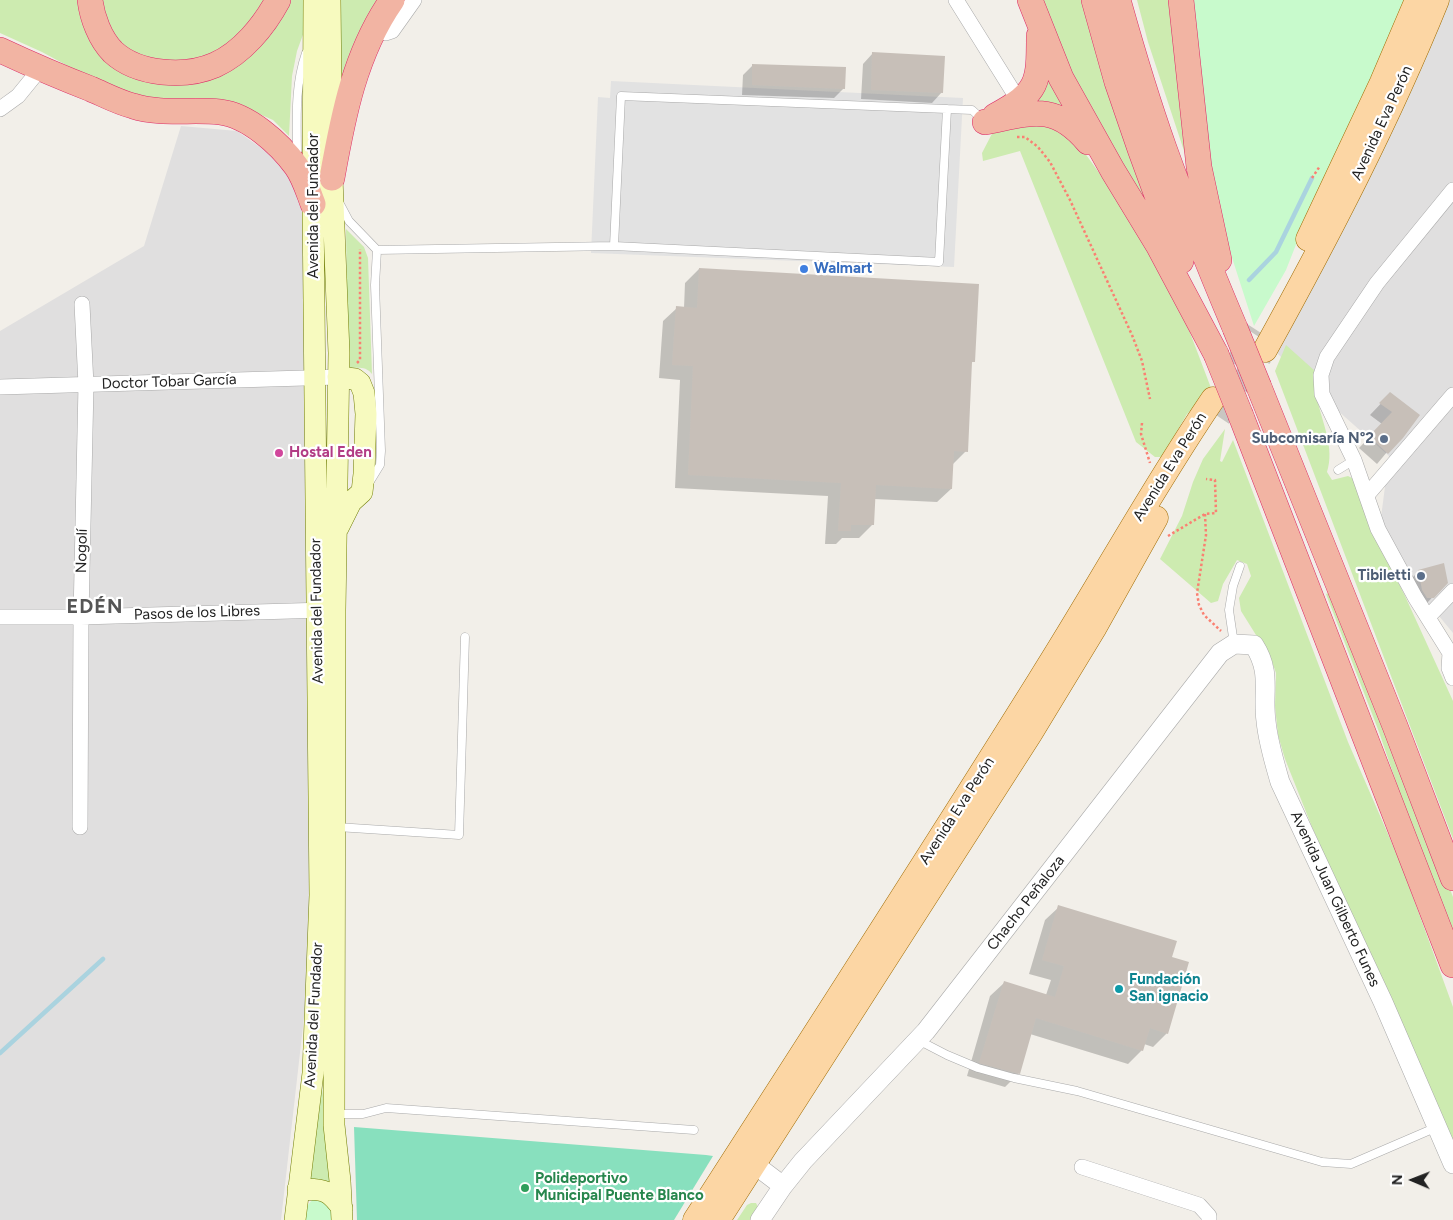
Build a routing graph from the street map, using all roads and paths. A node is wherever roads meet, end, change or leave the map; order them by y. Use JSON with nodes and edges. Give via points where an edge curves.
{"nodes":[{"id":1,"x":90,"y":0,"type":"edge"},
{"id":2,"x":278,"y":0,"type":"edge"},
{"id":3,"x":314,"y":0,"type":"edge"},
{"id":4,"x":330,"y":0,"type":"edge"},
{"id":5,"x":392,"y":0,"type":"edge"},
{"id":6,"x":414,"y":0,"type":"edge"},
{"id":7,"x":956,"y":0,"type":"edge"},
{"id":8,"x":1094,"y":0,"type":"edge"},
{"id":9,"x":1118,"y":0,"type":"edge"},
{"id":10,"x":1181,"y":0,"type":"edge"},
{"id":11,"x":1417,"y":0,"type":"edge"},
{"id":12,"x":1437,"y":0,"type":"edge"},
{"id":13,"x":1030,"y":2,"type":"edge"},
{"id":14,"x":375,"y":29,"type":"junction"},
{"id":15,"x":314,"y":30,"type":"junction"},
{"id":16,"x":0,"y":50,"type":"edge"},
{"id":17,"x":40,"y":69,"type":"junction"},
{"id":18,"x":1019,"y":101,"type":"junction"},
{"id":19,"x":947,"y":108,"type":"junction"},
{"id":20,"x":0,"y":110,"type":"edge"},
{"id":21,"x":984,"y":122,"type":"junction"},
{"id":22,"x":1017,"y":136,"type":"dead end"},
{"id":23,"x":297,"y":167,"type":"junction"},
{"id":24,"x":1113,"y":171,"type":"junction"},
{"id":25,"x":332,"y":178,"type":"junction"},
{"id":26,"x":1453,"y":190,"type":"edge"},
{"id":27,"x":313,"y":204,"type":"junction"},
{"id":28,"x":614,"y":246,"type":"junction"},
{"id":29,"x":377,"y":250,"type":"junction"},
{"id":30,"x":82,"y":304,"type":"dead end"},
{"id":31,"x":1253,"y":337,"type":"junction"},
{"id":32,"x":1216,"y":354,"type":"junction"},
{"id":33,"x":316,"y":377,"type":"junction"},
{"id":34,"x":338,"y":377,"type":"junction"},
{"id":35,"x":86,"y":385,"type":"junction"},
{"id":36,"x":0,"y":387,"type":"edge"},
{"id":37,"x":1453,"y":395,"type":"edge"},
{"id":38,"x":1150,"y":399,"type":"dead end"},
{"id":39,"x":1224,"y":411,"type":"junction"},
{"id":40,"x":1354,"y":460,"type":"junction"},
{"id":41,"x":1338,"y":470,"type":"dead end"},
{"id":42,"x":362,"y":492,"type":"junction"},
{"id":43,"x":1367,"y":495,"type":"junction"},
{"id":44,"x":1206,"y":514,"type":"dead end"},
{"id":45,"x":336,"y":533,"type":"junction"},
{"id":46,"x":1240,"y":566,"type":"dead end"},
{"id":47,"x":1453,"y":591,"type":"edge"},
{"id":48,"x":326,"y":610,"type":"junction"},
{"id":49,"x":0,"y":617,"type":"edge"},
{"id":50,"x":81,"y":617,"type":"junction"},
{"id":51,"x":1428,"y":617,"type":"junction"},
{"id":52,"x":465,"y":637,"type":"dead end"},
{"id":53,"x":1234,"y":644,"type":"junction"},
{"id":54,"x":1452,"y":654,"type":"edge"},
{"id":55,"x":1453,"y":678,"type":"edge"},
{"id":56,"x":335,"y":826,"type":"junction"},
{"id":57,"x":80,"y":827,"type":"dead end"},
{"id":58,"x":1453,"y":878,"type":"edge"},
{"id":59,"x":1453,"y":965,"type":"edge"},
{"id":60,"x":918,"y":1040,"type":"junction"},
{"id":61,"x":334,"y":1114,"type":"junction"},
{"id":62,"x":1437,"y":1128,"type":"junction"},
{"id":63,"x":694,"y":1130,"type":"dead end"},
{"id":64,"x":754,"y":1164,"type":"junction"},
{"id":65,"x":1453,"y":1164,"type":"edge"},
{"id":66,"x":1082,"y":1167,"type":"dead end"},
{"id":67,"x":783,"y":1186,"type":"junction"},
{"id":68,"x":298,"y":1189,"type":"junction"},
{"id":69,"x":342,"y":1214,"type":"edge"},
{"id":70,"x":294,"y":1220,"type":"edge"},
{"id":71,"x":695,"y":1220,"type":"edge"},
{"id":72,"x":718,"y":1220,"type":"edge"},
{"id":73,"x":760,"y":1220,"type":"edge"},
{"id":74,"x":1209,"y":1220,"type":"edge"}],
"edges":[{"from":1,"to":2,"type":"highway","via":[[102,35],[113,51],[128,62],[169,72],[193,72],[216,65],[237,51],[257,32]]},
{"from":3,"to":15,"type":"main road","name":"Avenida del Fundador"},
{"from":4,"to":25,"type":"main road","name":"Avenida del Fundador"},
{"from":5,"to":14,"type":"highway"},
{"from":6,"to":14,"type":"street","via":[[392,31],[386,33]]},
{"from":7,"to":18,"type":"street"},
{"from":8,"to":32,"type":"highway","via":[[1140,149]]},
{"from":9,"to":31,"type":"highway","via":[[1163,147],[1192,224]]},
{"from":10,"to":31,"type":"highway","via":[[1199,167]]},
{"from":11,"to":31,"type":"main road","name":"Avenida Eva Perón","via":[[1382,82],[1291,273]]},
{"from":12,"to":31,"type":"main road","name":"Avenida Eva Perón","via":[[1372,148],[1320,248]]},
{"from":13,"to":18,"type":"highway","via":[[1039,35],[1038,75],[1033,87]]},
{"from":13,"to":24,"type":"highway","via":[[1061,78]]},
{"from":14,"to":25,"type":"highway","via":[[342,118]]},
{"from":15,"to":23,"type":"lane","via":[[297,86]]},
{"from":15,"to":27,"type":"main road","name":"Avenida del Fundador"},
{"from":16,"to":17,"type":"highway"},
{"from":17,"to":20,"type":"street","via":[[18,96]]},
{"from":17,"to":23,"type":"highway","via":[[134,107],[220,112],[234,116],[260,130]]},
{"from":18,"to":21,"type":"highway"},
{"from":19,"to":21,"type":"lane","via":[[972,110]]},
{"from":19,"to":28,"type":"lane","via":[[621,96]]},
{"from":19,"to":28,"type":"lane","via":[[939,262]]},
{"from":21,"to":24,"type":"highway","via":[[1036,112],[1064,119],[1077,129]]},
{"from":22,"to":38,"type":"path","via":[[1025,137],[1038,147],[1050,162],[1070,200],[1132,335],[1142,361]]},
{"from":23,"to":27,"type":"highway"},
{"from":24,"to":32,"type":"highway","via":[[1158,245]]},
{"from":25,"to":29,"type":"lane","via":[[342,209]]},
{"from":25,"to":34,"type":"main road","name":"Avenida del Fundador"},
{"from":26,"to":40,"type":"street","via":[[1377,283],[1327,357],[1321,375],[1322,394]]},
{"from":27,"to":33,"type":"main road","name":"Avenida del Fundador"},
{"from":28,"to":29,"type":"lane"},
{"from":29,"to":42,"type":"lane","via":[[380,465]]},
{"from":30,"to":35,"type":"street","name":"Nogolí"},
{"from":31,"to":58,"type":"highway","bridge":true,"via":[[1259,387]]},
{"from":32,"to":39,"type":"highway","bridge":true},
{"from":33,"to":34,"type":"street","name":"Doctor Tobar García"},
{"from":33,"to":35,"type":"street","name":"Doctor Tobar García"},
{"from":33,"to":48,"type":"main road","name":"Avenida del Fundador"},
{"from":34,"to":42,"type":"main road","via":[[355,379],[364,393]]},
{"from":34,"to":45,"type":"main road","name":"Avenida del Fundador"},
{"from":35,"to":36,"type":"street","name":"Doctor Tobar García"},
{"from":35,"to":50,"type":"street","name":"Nogolí"},
{"from":37,"to":43,"type":"street"},
{"from":39,"to":59,"type":"highway"},
{"from":39,"to":64,"type":"main road","name":"Avenida Eva Perón","via":[[1178,480],[1095,628],[1030,734]]},
{"from":39,"to":71,"type":"main road","name":"Avenida Eva Perón","via":[[1170,463],[1015,721]]},
{"from":40,"to":41,"type":"lane"},
{"from":40,"to":43,"type":"street"},
{"from":42,"to":45,"type":"main road","via":[[351,502]]},
{"from":43,"to":51,"type":"street","via":[[1378,529]]},
{"from":44,"to":53,"type":"path","via":[[1197,593],[1199,605],[1204,615]]},
{"from":45,"to":48,"type":"main road","name":"Avenida del Fundador"},
{"from":46,"to":53,"type":"lane","via":[[1229,610]]},
{"from":47,"to":51,"type":"street"},
{"from":48,"to":50,"type":"street","name":"Pasos de los Libres"},
{"from":48,"to":56,"type":"main road","name":"Avenida del Fundador"},
{"from":48,"to":68,"type":"main road","name":"Avenida del Fundador","via":[[313,1073]]},
{"from":49,"to":50,"type":"street","name":"Pasos de los Libres"},
{"from":50,"to":57,"type":"street","name":"Nogolí"},
{"from":51,"to":54,"type":"street"},
{"from":52,"to":56,"type":"lane","via":[[459,834]]},
{"from":53,"to":60,"type":"street","name":"Chacho Peñaloza","via":[[1220,653]]},
{"from":53,"to":62,"type":"street","name":"Avenida Juan Gilberto Funes","via":[[1254,645],[1261,656],[1266,671],[1265,719],[1280,782],[1383,1002]]},
{"from":54,"to":55,"type":"street","via":[[1449,668]]},
{"from":56,"to":61,"type":"main road","name":"Avenida del Fundador"},
{"from":60,"to":62,"type":"lane","via":[[947,1055],[1014,1078],[1077,1091],[1322,1162],[1351,1164]]},
{"from":60,"to":67,"type":"street","name":"Chacho Peñaloza"},
{"from":61,"to":63,"type":"lane","via":[[363,1114],[386,1108]]},
{"from":61,"to":69,"type":"main road","name":"Avenida del Fundador"},
{"from":62,"to":65,"type":"street","name":"Avenida Juan Gilberto Funes"},
{"from":64,"to":67,"type":"street"},
{"from":64,"to":72,"type":"main road","name":"Avenida Eva Perón"},
{"from":66,"to":74,"type":"street","via":[[1198,1205]]},
{"from":67,"to":73,"type":"street","name":"Chacho Peñaloza"},
{"from":68,"to":69,"type":"main road","via":[[326,1191],[333,1196]]},
{"from":68,"to":70,"type":"main road","name":"Avenida del Fundador"}]}
